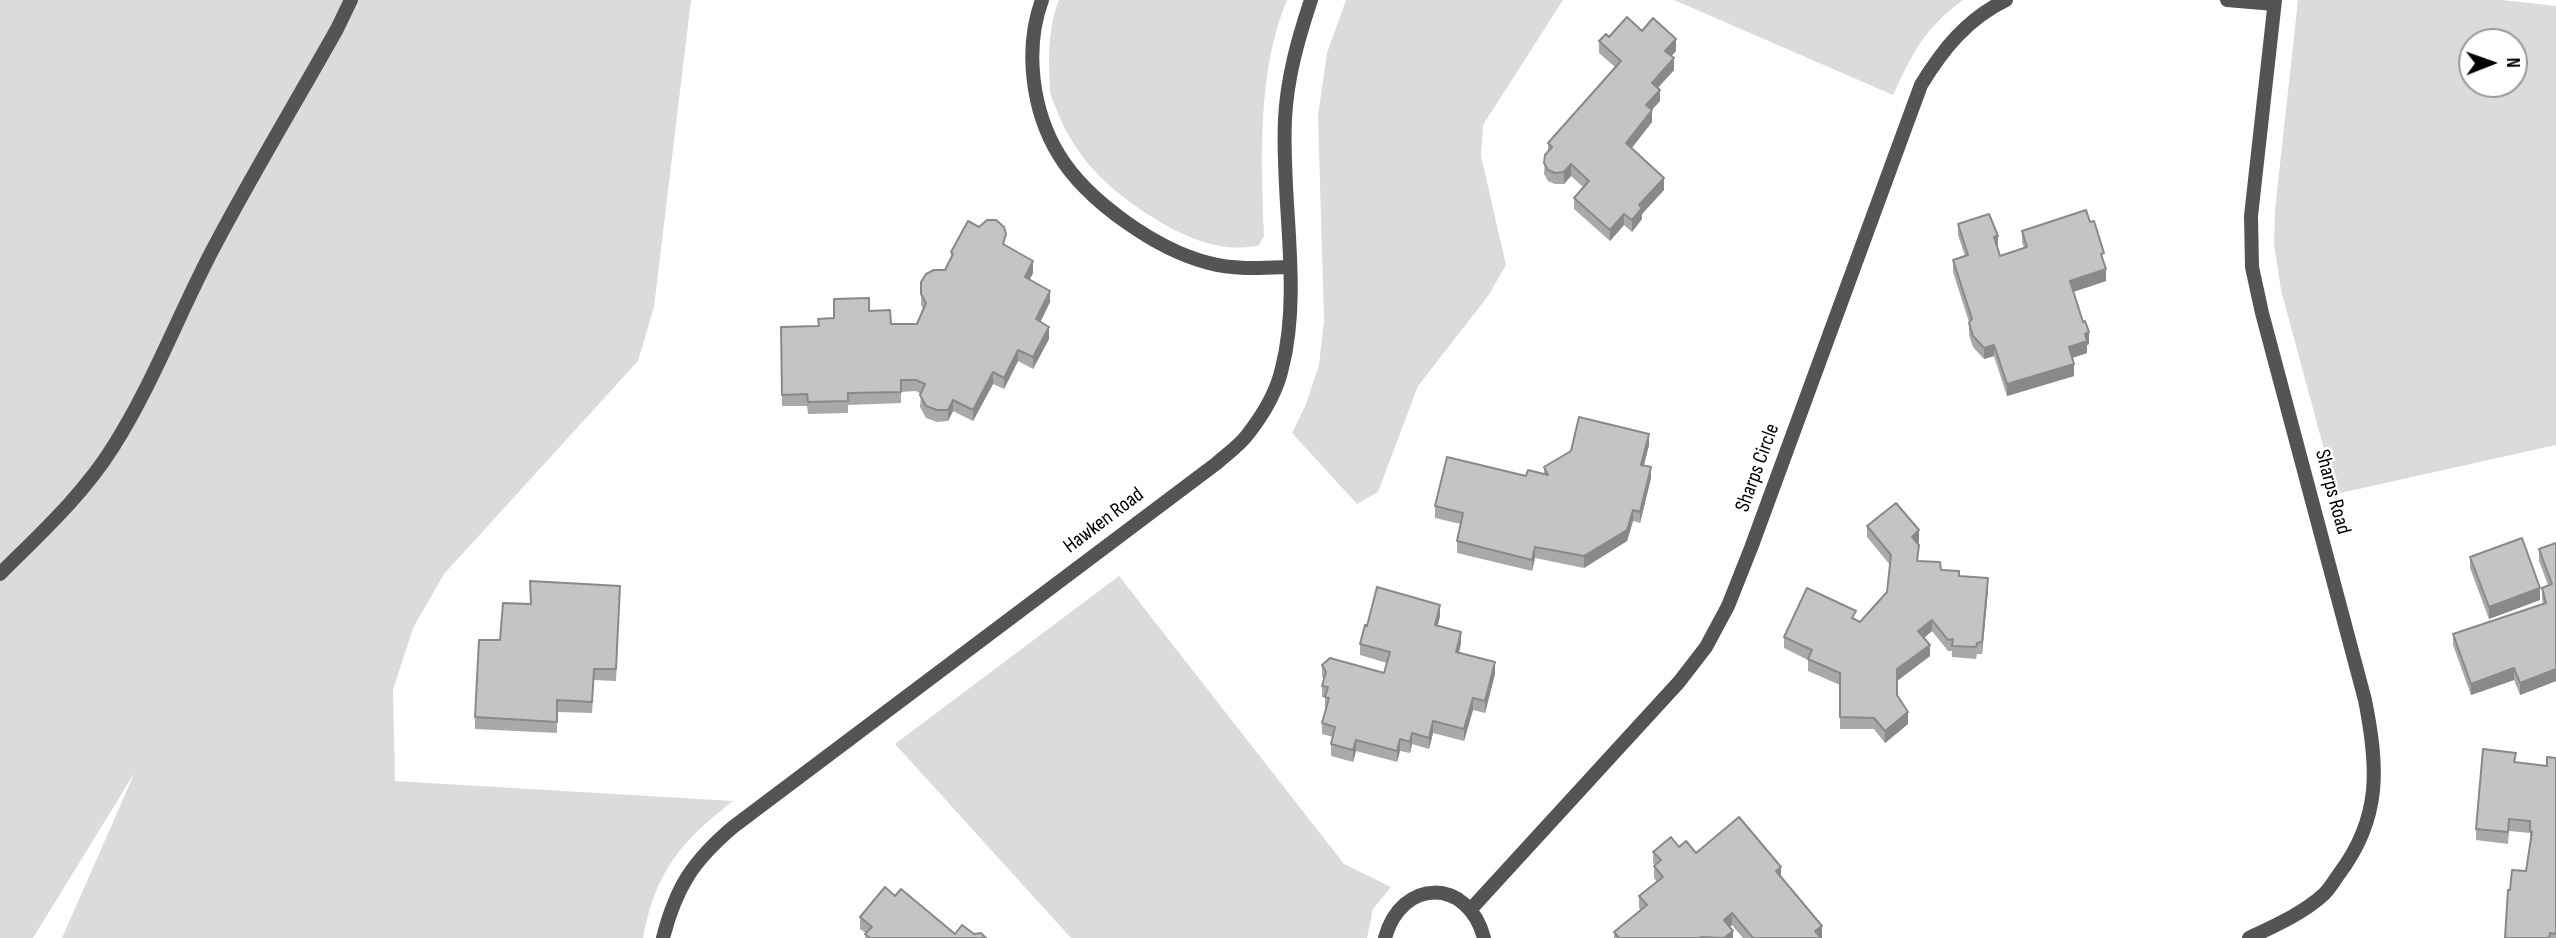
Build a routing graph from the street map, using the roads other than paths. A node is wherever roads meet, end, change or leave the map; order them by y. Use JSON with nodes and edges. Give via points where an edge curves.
{"nodes":[{"id":1,"x":351,"y":0,"type":"edge"},
{"id":2,"x":1042,"y":0,"type":"edge"},
{"id":3,"x":1311,"y":0,"type":"edge"},
{"id":4,"x":2006,"y":0,"type":"edge"},
{"id":5,"x":2227,"y":0,"type":"edge"},
{"id":6,"x":2274,"y":2,"type":"edge"},
{"id":7,"x":1289,"y":267,"type":"junction"},
{"id":8,"x":0,"y":574,"type":"edge"},
{"id":9,"x":1471,"y":909,"type":"junction"},
{"id":10,"x":2267,"y":934,"type":"edge"},
{"id":11,"x":663,"y":938,"type":"edge"},
{"id":12,"x":1385,"y":938,"type":"edge"},
{"id":13,"x":1484,"y":938,"type":"edge"},
{"id":14,"x":2249,"y":938,"type":"edge"}],
"edges":[{"from":1,"to":8,"type":"street","via":[[220,235],[113,448],[68,507]]},
{"from":2,"to":7,"type":"street","via":[[1032,46],[1040,113],[1059,155],[1083,185],[1142,233],[1180,254],[1211,264]]},
{"from":3,"to":7,"type":"street","name":"Hawken Road","via":[[1290,74],[1285,119]]},
{"from":4,"to":9,"type":"street","name":"Sharps Circle","via":[[1964,27],[1939,54],[1921,85],[1751,548],[1706,647],[1649,716]]},
{"from":5,"to":6,"type":"street"},
{"from":6,"to":10,"type":"street","name":"Sharps Road","via":[[2251,216],[2252,267],[2365,700],[2374,748],[2374,789],[2367,826],[2325,894]]},
{"from":7,"to":11,"type":"street","name":"Hawken Road","via":[[1289,335],[1282,371],[1247,436],[706,850],[671,906]]},
{"from":9,"to":12,"type":"street","via":[[1443,893],[1411,899],[1398,909]]},
{"from":9,"to":13,"type":"street"},
{"from":10,"to":14,"type":"street","name":"Sharps Road"}]}
